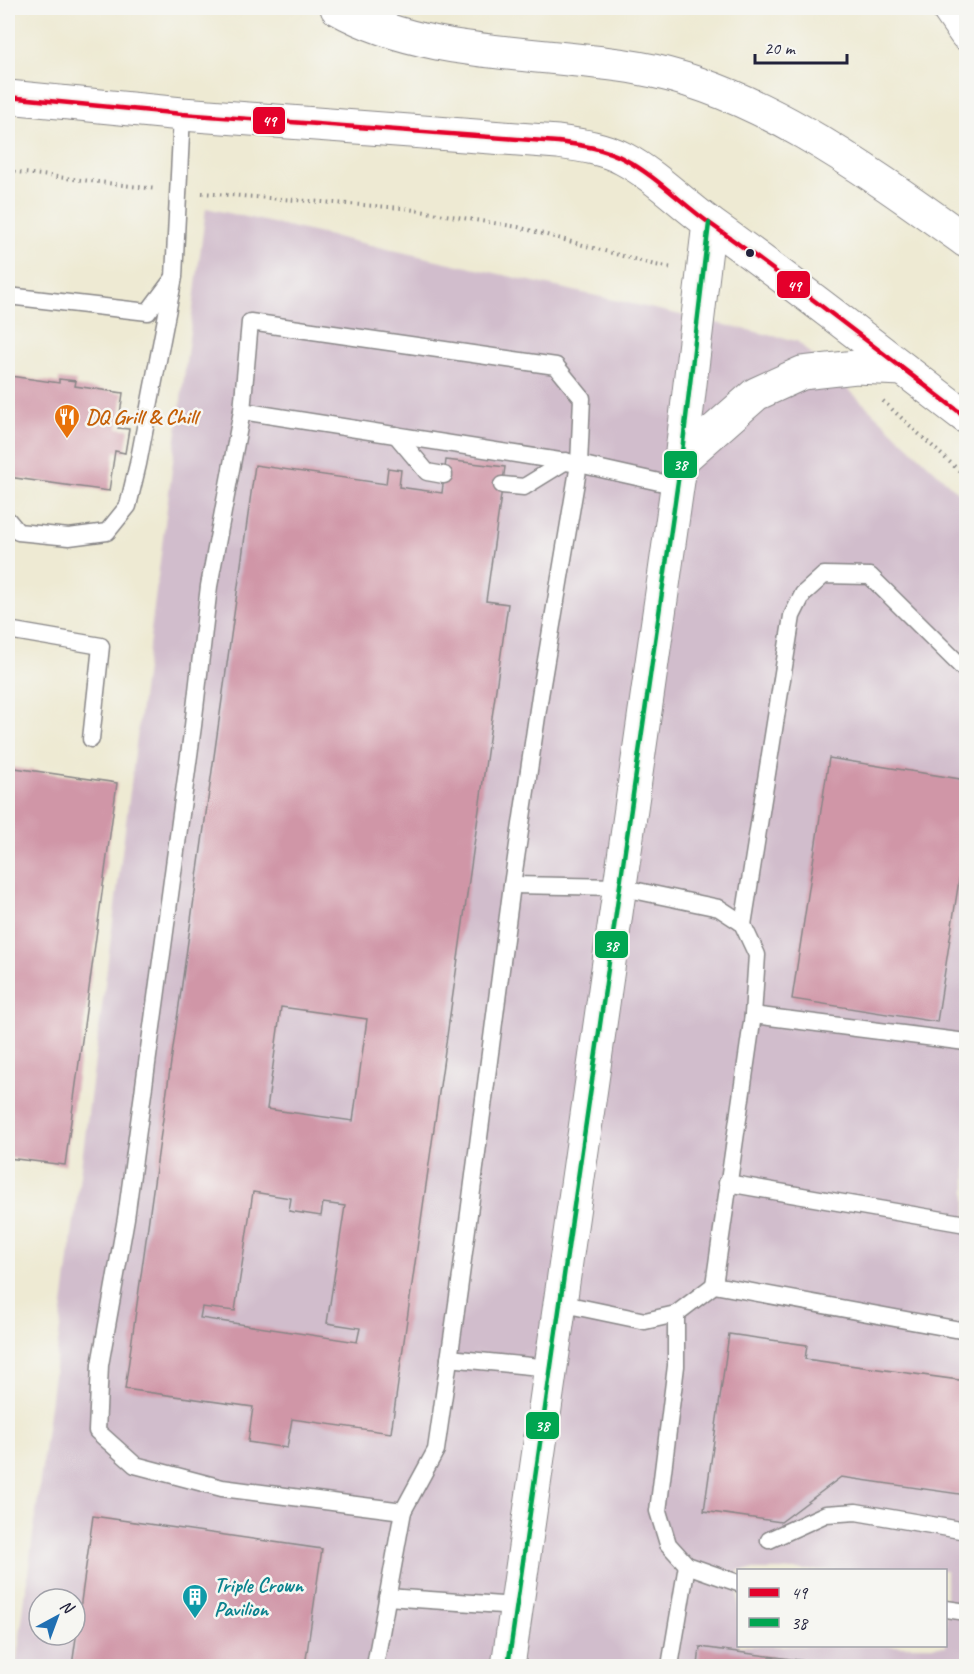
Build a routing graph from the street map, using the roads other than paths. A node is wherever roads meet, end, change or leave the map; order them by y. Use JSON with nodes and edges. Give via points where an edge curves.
{"nodes":[{"id":1,"x":337,"y":8,"type":"edge"},
{"id":2,"x":948,"y":8,"type":"edge"},
{"id":3,"x":966,"y":34,"type":"edge"},
{"id":4,"x":8,"y":97,"type":"edge"},
{"id":5,"x":182,"y":114,"type":"junction"},
{"id":6,"x":709,"y":223,"type":"junction"},
{"id":7,"x":966,"y":241,"type":"edge"},
{"id":8,"x":174,"y":277,"type":"junction"},
{"id":9,"x":8,"y":296,"type":"edge"},
{"id":10,"x":903,"y":369,"type":"junction"},
{"id":11,"x":242,"y":411,"type":"junction"},
{"id":12,"x":966,"y":417,"type":"edge"},
{"id":13,"x":396,"y":435,"type":"junction"},
{"id":14,"x":572,"y":463,"type":"junction"},
{"id":15,"x":679,"y":473,"type":"junction"},
{"id":16,"x":444,"y":475,"type":"dead end"},
{"id":17,"x":502,"y":485,"type":"dead end"},
{"id":18,"x":8,"y":520,"type":"edge"},
{"id":19,"x":8,"y":630,"type":"edge"},
{"id":20,"x":966,"y":671,"type":"edge"},
{"id":21,"x":91,"y":739,"type":"dead end"},
{"id":22,"x":512,"y":885,"type":"junction"},
{"id":23,"x":619,"y":887,"type":"junction"},
{"id":24,"x":743,"y":925,"type":"junction"},
{"id":25,"x":753,"y":1015,"type":"junction"},
{"id":26,"x":966,"y":1042,"type":"edge"},
{"id":27,"x":727,"y":1183,"type":"junction"},
{"id":28,"x":966,"y":1224,"type":"edge"},
{"id":29,"x":714,"y":1286,"type":"junction"},
{"id":30,"x":559,"y":1304,"type":"junction"},
{"id":31,"x":676,"y":1314,"type":"junction"},
{"id":32,"x":966,"y":1330,"type":"edge"},
{"id":33,"x":449,"y":1358,"type":"junction"},
{"id":34,"x":550,"y":1368,"type":"junction"},
{"id":35,"x":403,"y":1511,"type":"junction"},
{"id":36,"x":966,"y":1531,"type":"edge"},
{"id":37,"x":769,"y":1540,"type":"dead end"},
{"id":38,"x":687,"y":1565,"type":"junction"},
{"id":39,"x":737,"y":1583,"type":"edge"},
{"id":40,"x":387,"y":1597,"type":"junction"},
{"id":41,"x":516,"y":1606,"type":"junction"},
{"id":42,"x":947,"y":1609,"type":"edge"},
{"id":43,"x":966,"y":1612,"type":"edge"},
{"id":44,"x":375,"y":1666,"type":"edge"},
{"id":45,"x":508,"y":1666,"type":"edge"},
{"id":46,"x":670,"y":1666,"type":"edge"}],
"edges":[{"from":1,"to":7,"type":"main road","via":[[361,22],[459,47],[639,68],[716,90],[757,108],[861,166]]},
{"from":2,"to":3,"type":"main road"},
{"from":4,"to":5,"type":"main road"},
{"from":5,"to":6,"type":"main road","via":[[587,146],[638,167]]},
{"from":5,"to":8,"type":"lane"},
{"from":6,"to":10,"type":"main road"},
{"from":6,"to":15,"type":"main road"},
{"from":8,"to":9,"type":"lane","via":[[148,312]]},
{"from":8,"to":18,"type":"lane","via":[[128,506],[107,532],[69,537],[18,532]]},
{"from":10,"to":12,"type":"main road"},
{"from":10,"to":15,"type":"main road","via":[[802,373],[756,394]]},
{"from":11,"to":13,"type":"lane"},
{"from":11,"to":14,"type":"lane","via":[[250,322],[556,366],[582,398]]},
{"from":11,"to":35,"type":"lane","via":[[209,586],[126,1218],[100,1365],[97,1431],[135,1465],[211,1486]]},
{"from":13,"to":14,"type":"lane"},
{"from":13,"to":16,"type":"lane","via":[[428,472]]},
{"from":14,"to":15,"type":"lane"},
{"from":14,"to":17,"type":"lane","via":[[524,487]]},
{"from":14,"to":22,"type":"lane"},
{"from":15,"to":23,"type":"main road"},
{"from":19,"to":21,"type":"lane","via":[[101,646]]},
{"from":20,"to":24,"type":"lane","via":[[870,576],[824,575],[803,594],[792,616]]},
{"from":22,"to":23,"type":"lane"},
{"from":22,"to":33,"type":"lane"},
{"from":23,"to":24,"type":"lane","via":[[719,908]]},
{"from":23,"to":30,"type":"main road"},
{"from":24,"to":25,"type":"lane","via":[[758,955]]},
{"from":25,"to":26,"type":"lane"},
{"from":25,"to":27,"type":"lane"},
{"from":27,"to":28,"type":"lane"},
{"from":27,"to":29,"type":"lane"},
{"from":29,"to":31,"type":"lane"},
{"from":29,"to":32,"type":"lane"},
{"from":30,"to":31,"type":"lane","via":[[645,1321]]},
{"from":30,"to":34,"type":"main road"},
{"from":31,"to":38,"type":"lane","via":[[676,1366],[658,1511],[668,1544]]},
{"from":33,"to":34,"type":"lane"},
{"from":33,"to":35,"type":"lane","via":[[436,1450]]},
{"from":34,"to":41,"type":"main road"},
{"from":35,"to":40,"type":"lane"},
{"from":36,"to":37,"type":"lane","via":[[856,1512],[826,1514]]},
{"from":38,"to":39,"type":"lane"},
{"from":38,"to":46,"type":"lane"},
{"from":40,"to":41,"type":"lane"},
{"from":40,"to":44,"type":"lane"},
{"from":41,"to":45,"type":"main road"},
{"from":42,"to":43,"type":"lane"}]}
